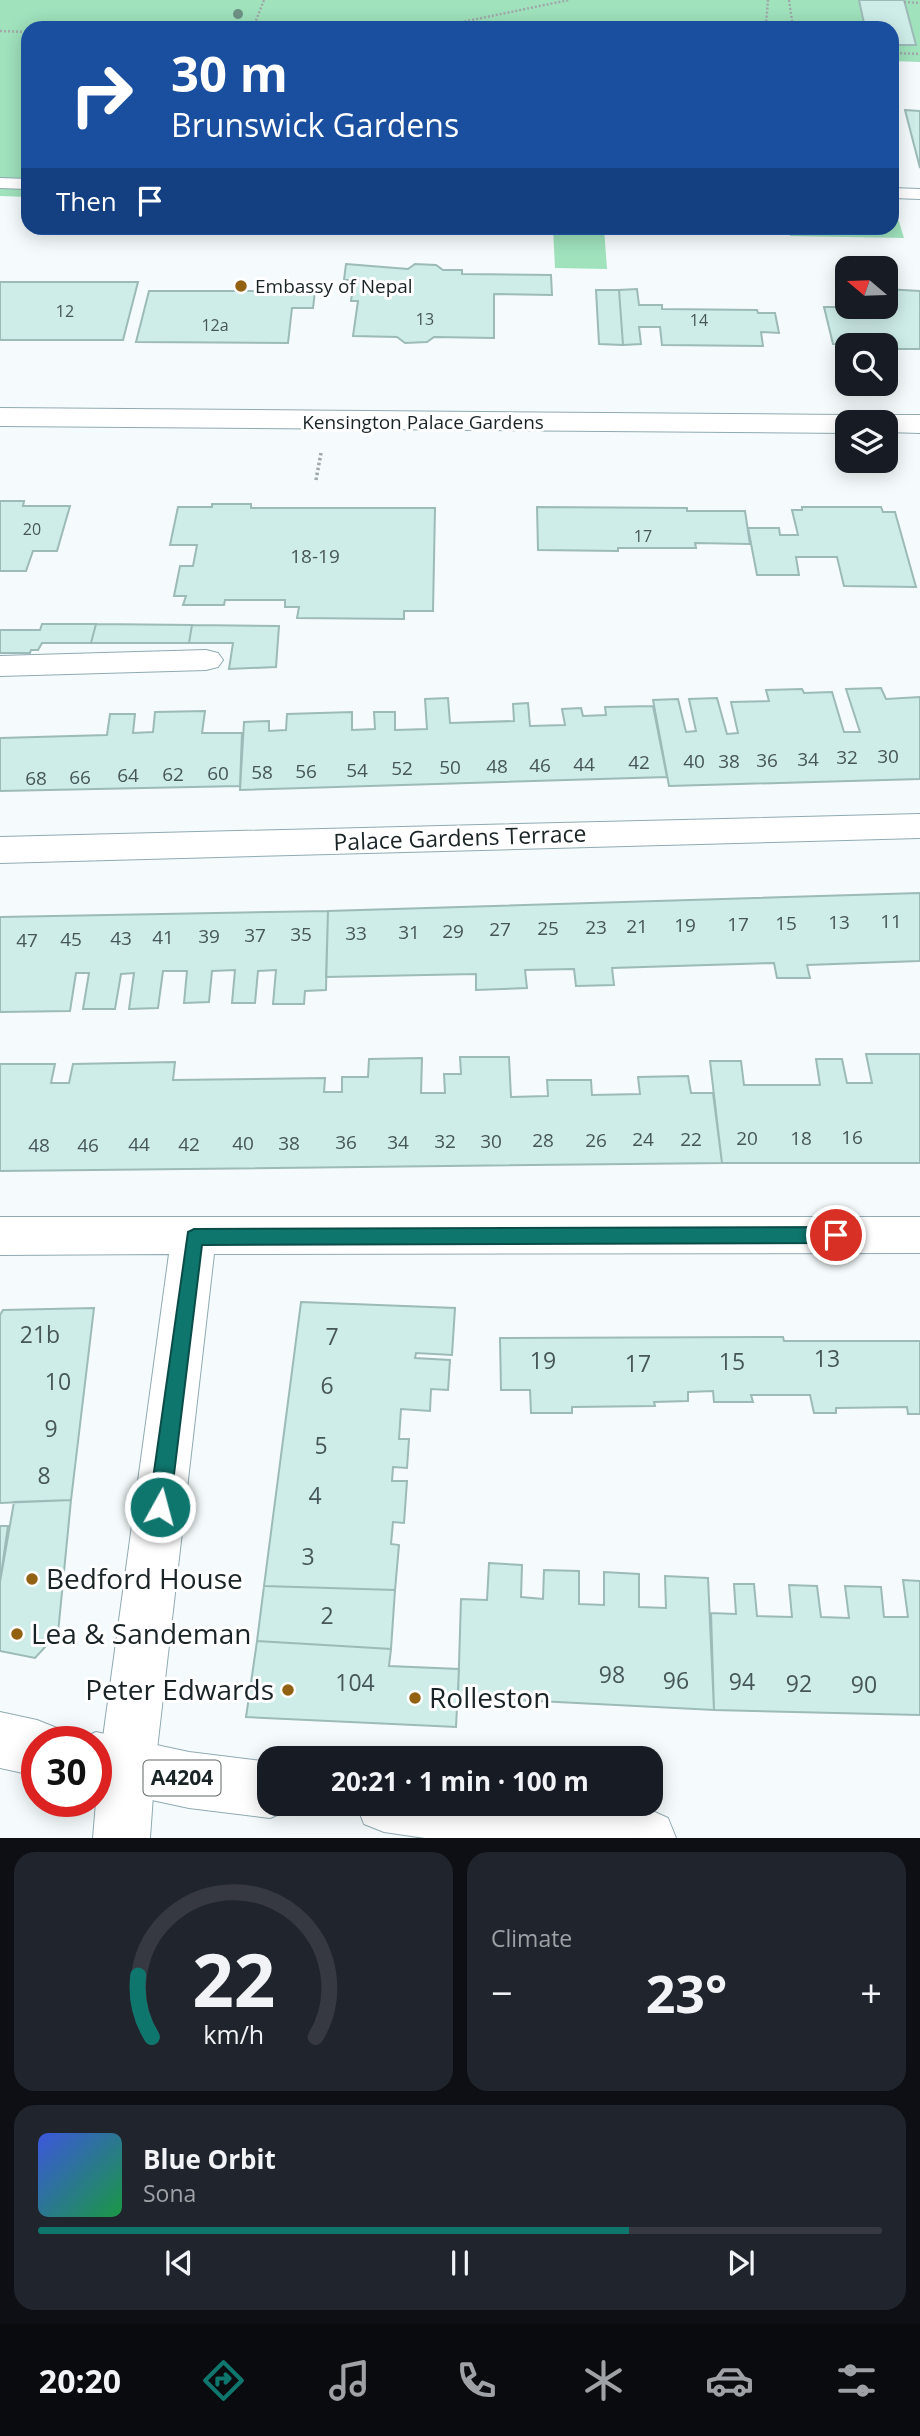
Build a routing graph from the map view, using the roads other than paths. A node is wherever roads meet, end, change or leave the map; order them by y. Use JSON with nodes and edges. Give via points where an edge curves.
{"nodes":[{"id":1,"x":0,"y":183,"type":"edge"},
{"id":2,"x":21,"y":184,"type":"edge"},
{"id":3,"x":899,"y":193,"type":"edge"},
{"id":4,"x":920,"y":194,"type":"edge"},
{"id":5,"x":0,"y":417,"type":"edge"},
{"id":6,"x":835,"y":424,"type":"edge"},
{"id":7,"x":898,"y":424,"type":"edge"},
{"id":8,"x":920,"y":424,"type":"edge"},
{"id":9,"x":206,"y":660,"type":"dead end"},
{"id":10,"x":0,"y":666,"type":"edge"},
{"id":11,"x":920,"y":826,"type":"edge"},
{"id":12,"x":0,"y":850,"type":"edge"},
{"id":13,"x":920,"y":1235,"type":"edge"},
{"id":14,"x":0,"y":1236,"type":"edge"},
{"id":15,"x":194,"y":1237,"type":"junction"},
{"id":16,"x":0,"y":1740,"type":"edge"},
{"id":17,"x":21,"y":1745,"type":"edge"},
{"id":18,"x":112,"y":1758,"type":"edge"},
{"id":19,"x":112,"y":1764,"type":"edge"},
{"id":20,"x":112,"y":1771,"type":"edge"},
{"id":21,"x":257,"y":1788,"type":"edge"},
{"id":22,"x":477,"y":1816,"type":"edge"},
{"id":23,"x":121,"y":1838,"type":"edge"},
{"id":24,"x":648,"y":1838,"type":"edge"}],
"edges":[{"from":1,"to":2,"type":"lane"},
{"from":3,"to":4,"type":"lane"},
{"from":5,"to":6,"type":"street","name":"Kensington Palace Gardens"},
{"from":7,"to":8,"type":"street"},
{"from":9,"to":10,"type":"street"},
{"from":11,"to":12,"type":"street","name":"Palace Gardens Terrace"},
{"from":13,"to":15,"type":"street"},
{"from":14,"to":15,"type":"street"},
{"from":15,"to":18,"type":"street"},
{"from":16,"to":17,"type":"street"},
{"from":19,"to":21,"type":"street","number":"A4204"},
{"from":20,"to":23,"type":"street"},
{"from":22,"to":24,"type":"street"}]}
